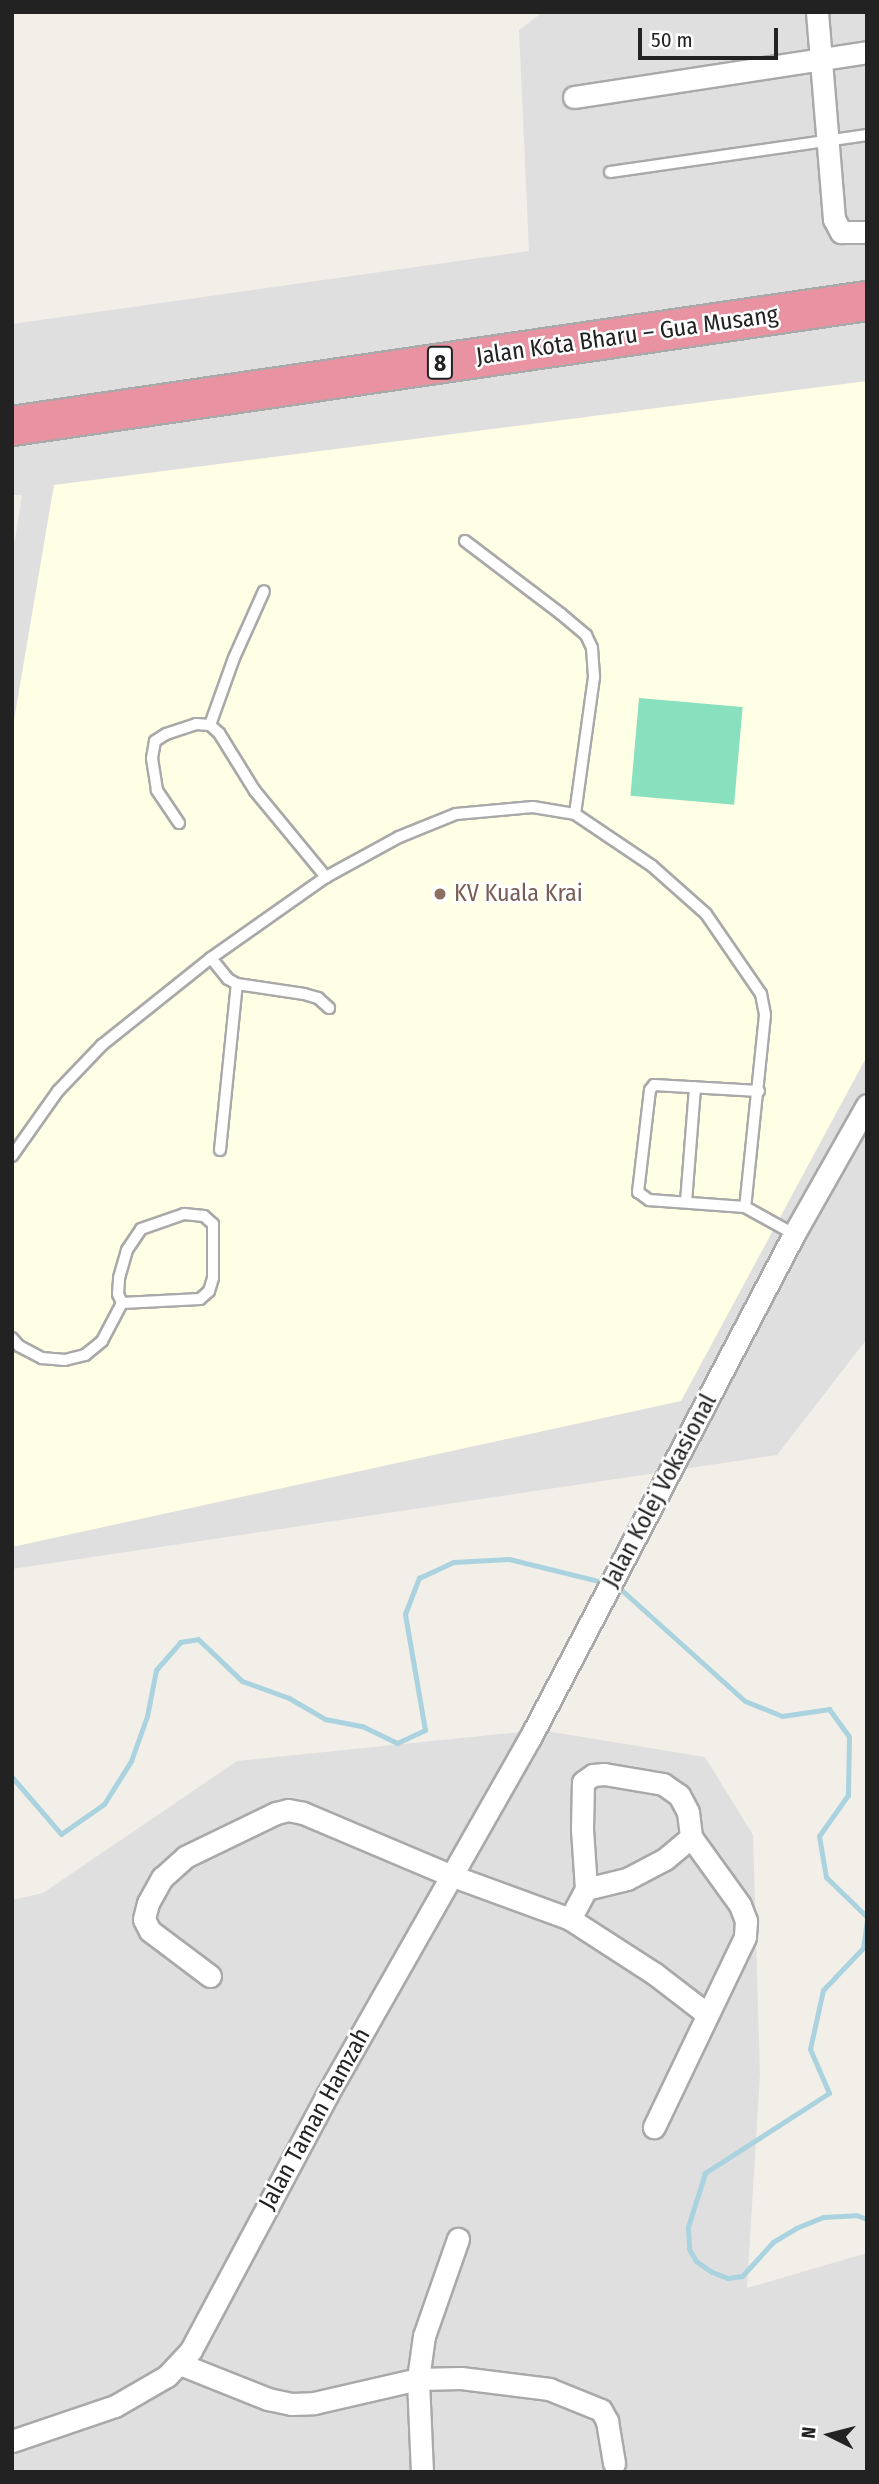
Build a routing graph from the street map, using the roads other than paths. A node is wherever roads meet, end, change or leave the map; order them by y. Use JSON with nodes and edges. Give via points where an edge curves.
{"nodes":[{"id":1,"x":817,"y":12,"type":"edge"},
{"id":2,"x":867,"y":51,"type":"edge"},
{"id":3,"x":820,"y":59,"type":"junction"},
{"id":4,"x":574,"y":97,"type":"dead end"},
{"id":5,"x":867,"y":135,"type":"edge"},
{"id":6,"x":827,"y":140,"type":"junction"},
{"id":7,"x":610,"y":173,"type":"dead end"},
{"id":8,"x":867,"y":232,"type":"edge"},
{"id":9,"x":867,"y":301,"type":"edge"},
{"id":10,"x":12,"y":426,"type":"edge"},
{"id":11,"x":465,"y":541,"type":"dead end"},
{"id":12,"x":264,"y":591,"type":"dead end"},
{"id":13,"x":210,"y":725,"type":"junction"},
{"id":14,"x":575,"y":814,"type":"junction"},
{"id":15,"x":179,"y":823,"type":"dead end"},
{"id":16,"x":326,"y":877,"type":"junction"},
{"id":17,"x":211,"y":958,"type":"junction"},
{"id":18,"x":237,"y":984,"type":"junction"},
{"id":19,"x":329,"y":1007,"type":"dead end"},
{"id":20,"x":695,"y":1087,"type":"junction"},
{"id":21,"x":758,"y":1091,"type":"junction"},
{"id":22,"x":867,"y":1105,"type":"edge"},
{"id":23,"x":220,"y":1150,"type":"dead end"},
{"id":24,"x":12,"y":1156,"type":"edge"},
{"id":25,"x":686,"y":1202,"type":"junction"},
{"id":26,"x":746,"y":1207,"type":"junction"},
{"id":27,"x":794,"y":1234,"type":"junction"},
{"id":28,"x":122,"y":1303,"type":"junction"},
{"id":29,"x":12,"y":1338,"type":"edge"},
{"id":30,"x":691,"y":1837,"type":"junction"},
{"id":31,"x":450,"y":1875,"type":"junction"},
{"id":32,"x":586,"y":1889,"type":"junction"},
{"id":33,"x":570,"y":1919,"type":"junction"},
{"id":34,"x":209,"y":1976,"type":"dead end"},
{"id":35,"x":707,"y":2014,"type":"junction"},
{"id":36,"x":654,"y":2127,"type":"dead end"},
{"id":37,"x":458,"y":2239,"type":"dead end"},
{"id":38,"x":180,"y":2364,"type":"junction"},
{"id":39,"x":418,"y":2379,"type":"junction"},
{"id":40,"x":12,"y":2441,"type":"edge"},
{"id":41,"x":614,"y":2463,"type":"dead end"},
{"id":42,"x":422,"y":2472,"type":"edge"}],
"edges":[{"from":1,"to":3,"type":"street"},
{"from":2,"to":3,"type":"street"},
{"from":3,"to":4,"type":"street"},
{"from":3,"to":6,"type":"street"},
{"from":5,"to":6,"type":"lane"},
{"from":6,"to":7,"type":"lane"},
{"from":6,"to":8,"type":"street","via":[[836,227],[849,234]]},
{"from":9,"to":10,"type":"highway","name":"Jalan Kota Bharu – Gua Musang","number":"8"},
{"from":11,"to":14,"type":"lane","via":[[586,635],[592,648],[594,677]]},
{"from":12,"to":13,"type":"lane"},
{"from":13,"to":15,"type":"lane","via":[[196,724],[155,741],[152,758],[157,790]]},
{"from":13,"to":16,"type":"lane","via":[[255,791]]},
{"from":14,"to":16,"type":"lane","via":[[533,807],[456,814],[399,837]]},
{"from":14,"to":21,"type":"lane","via":[[652,866],[706,914],[749,975],[761,994],[765,1015]]},
{"from":16,"to":17,"type":"lane"},
{"from":17,"to":18,"type":"lane"},
{"from":17,"to":24,"type":"lane","via":[[102,1045],[58,1091]]},
{"from":18,"to":19,"type":"lane","via":[[304,994]]},
{"from":18,"to":23,"type":"lane"},
{"from":20,"to":21,"type":"lane"},
{"from":20,"to":25,"type":"lane"},
{"from":20,"to":25,"type":"lane","via":[[661,1083],[650,1090],[638,1192],[649,1200]]},
{"from":21,"to":26,"type":"lane"},
{"from":22,"to":27,"type":"street","name":"Jalan Kolej Vokasional"},
{"from":25,"to":26,"type":"lane"},
{"from":26,"to":27,"type":"lane"},
{"from":27,"to":31,"type":"street","name":"Jalan Kolej Vokasional","via":[[536,1726]]},
{"from":28,"to":28,"type":"lane","via":[[201,1299],[213,1278],[213,1224],[204,1216],[184,1213],[141,1229],[127,1250],[119,1278]]},
{"from":28,"to":29,"type":"lane","via":[[102,1341],[85,1355],[65,1360],[42,1358]]},
{"from":30,"to":32,"type":"street","via":[[666,1859],[628,1879]]},
{"from":30,"to":32,"type":"street","via":[[688,1812],[679,1795],[663,1784],[604,1774],[588,1778],[582,1790]]},
{"from":30,"to":35,"type":"street","via":[[740,1905],[746,1921],[745,1937]]},
{"from":31,"to":33,"type":"street"},
{"from":31,"to":34,"type":"street","via":[[303,1813],[276,1813],[186,1857],[162,1878],[148,1903],[144,1919],[150,1931]]},
{"from":31,"to":38,"type":"street","name":"Jalan Taman Hamzah"},
{"from":32,"to":33,"type":"street"},
{"from":33,"to":35,"type":"street"},
{"from":35,"to":36,"type":"street"},
{"from":37,"to":39,"type":"street","via":[[431,2312]]},
{"from":38,"to":39,"type":"street","via":[[268,2399],[291,2403],[314,2403]]},
{"from":38,"to":40,"type":"street","via":[[115,2406]]},
{"from":39,"to":41,"type":"street","via":[[461,2378],[549,2389],[582,2401],[601,2410],[607,2421]]},
{"from":39,"to":42,"type":"street"}]}
